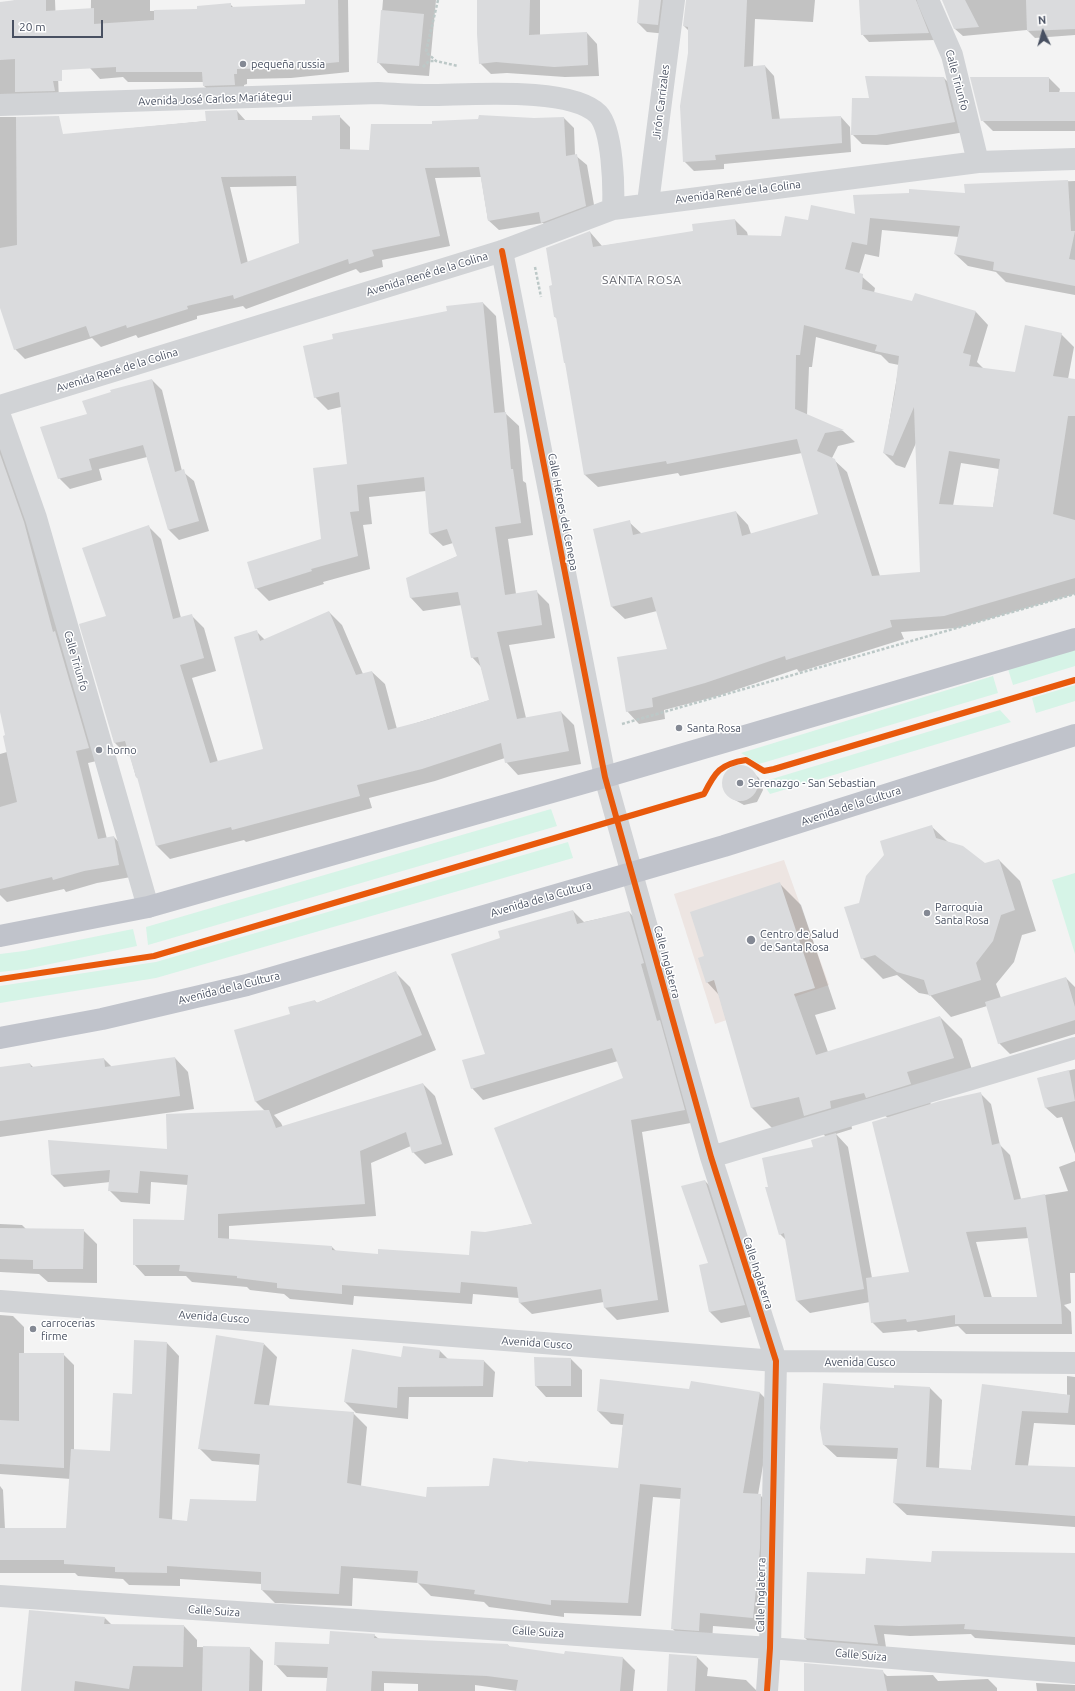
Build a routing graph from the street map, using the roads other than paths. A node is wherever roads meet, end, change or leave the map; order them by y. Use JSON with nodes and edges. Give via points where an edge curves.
{"nodes":[{"id":1,"x":674,"y":0,"type":"edge"},
{"id":2,"x":928,"y":0,"type":"edge"},
{"id":3,"x":0,"y":105,"type":"edge"},
{"id":4,"x":1075,"y":159,"type":"edge"},
{"id":5,"x":978,"y":162,"type":"junction"},
{"id":6,"x":648,"y":204,"type":"junction"},
{"id":7,"x":613,"y":209,"type":"junction"},
{"id":8,"x":502,"y":251,"type":"junction"},
{"id":9,"x":0,"y":406,"type":"edge"},
{"id":10,"x":0,"y":416,"type":"edge"},
{"id":11,"x":1075,"y":639,"type":"edge"},
{"id":12,"x":1075,"y":735,"type":"edge"},
{"id":13,"x":605,"y":777,"type":"junction"},
{"id":14,"x":632,"y":872,"type":"junction"},
{"id":15,"x":148,"y":907,"type":"junction"},
{"id":16,"x":0,"y":936,"type":"edge"},
{"id":17,"x":0,"y":1038,"type":"edge"},
{"id":18,"x":1075,"y":1048,"type":"edge"},
{"id":19,"x":711,"y":1157,"type":"junction"},
{"id":20,"x":0,"y":1301,"type":"edge"},
{"id":21,"x":776,"y":1361,"type":"junction"},
{"id":22,"x":1075,"y":1363,"type":"edge"},
{"id":23,"x":0,"y":1596,"type":"edge"},
{"id":24,"x":770,"y":1648,"type":"junction"},
{"id":25,"x":1075,"y":1673,"type":"edge"},
{"id":26,"x":767,"y":1691,"type":"edge"}],
"edges":[{"from":1,"to":6,"type":"street","name":"Jirón Carrizales"},
{"from":2,"to":5,"type":"street","name":"Calle Triunfo","via":[[952,55]]},
{"from":3,"to":7,"type":"street","name":"Avenida José Carlos Mariátegui","via":[[378,94],[494,94],[560,98],[580,104],[599,115],[608,135],[614,184]]},
{"from":4,"to":5,"type":"street","name":"Avenida René de la Colina"},
{"from":5,"to":6,"type":"street","name":"Avenida René de la Colina"},
{"from":6,"to":7,"type":"street","name":"Avenida René de la Colina"},
{"from":7,"to":8,"type":"street","name":"Avenida René de la Colina"},
{"from":8,"to":9,"type":"street","name":"Avenida René de la Colina"},
{"from":8,"to":13,"type":"street","name":"Calle Héroes del Cenepa"},
{"from":10,"to":15,"type":"street","name":"Calle Triunfo","via":[[36,518]]},
{"from":11,"to":13,"type":"highway"},
{"from":12,"to":14,"type":"highway","name":"Avenida de la Cultura","via":[[745,840]]},
{"from":13,"to":14,"type":"street","name":"Calle Héroes del Cenepa"},
{"from":13,"to":15,"type":"highway"},
{"from":14,"to":17,"type":"highway","name":"Avenida de la Cultura","via":[[247,985],[102,1019]]},
{"from":14,"to":19,"type":"street","name":"Calle Inglaterra"},
{"from":15,"to":16,"type":"highway"},
{"from":18,"to":19,"type":"street"},
{"from":19,"to":21,"type":"street","name":"Calle Inglaterra"},
{"from":20,"to":21,"type":"street","name":"Avenida Cusco"},
{"from":21,"to":22,"type":"street","name":"Avenida Cusco"},
{"from":21,"to":24,"type":"street","name":"Calle Inglaterra"},
{"from":23,"to":24,"type":"street","name":"Calle Suiza"},
{"from":24,"to":25,"type":"street","name":"Calle Suiza"},
{"from":24,"to":26,"type":"street","name":"Calle Inglaterra"}]}
